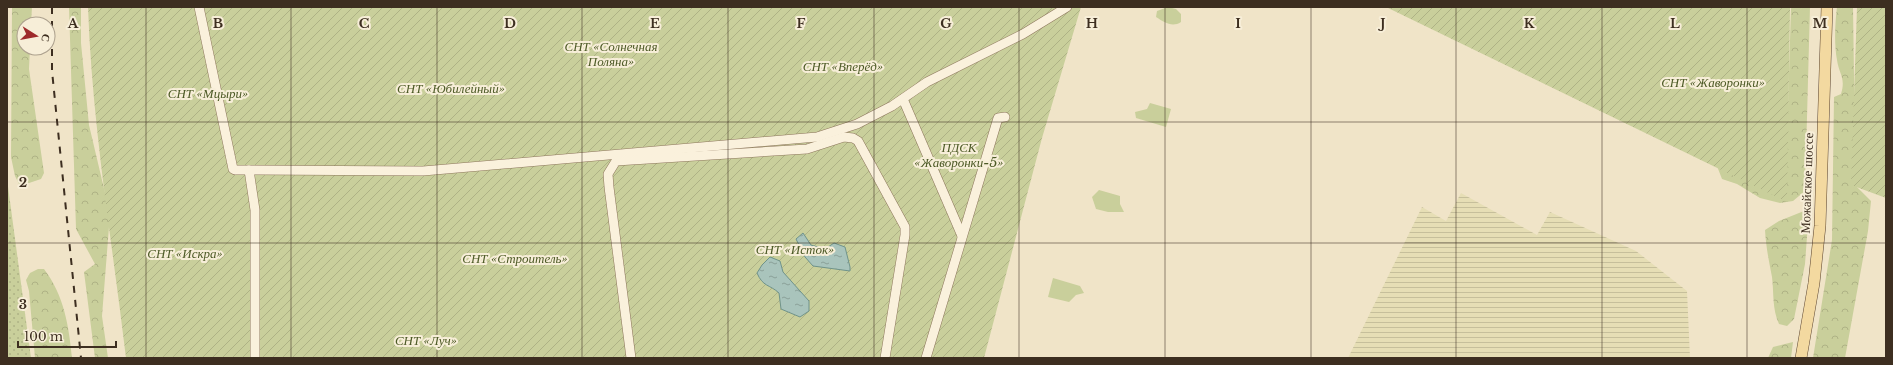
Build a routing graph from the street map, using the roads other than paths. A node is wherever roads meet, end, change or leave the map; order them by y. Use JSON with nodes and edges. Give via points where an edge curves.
{"nodes":[{"id":1,"x":199,"y":7,"type":"edge"},
{"id":2,"x":1067,"y":7,"type":"edge"},
{"id":3,"x":1820,"y":7,"type":"edge"},
{"id":4,"x":1827,"y":7,"type":"edge"},
{"id":5,"x":902,"y":99,"type":"junction"},
{"id":6,"x":1005,"y":117,"type":"dead end"},
{"id":7,"x":249,"y":170,"type":"junction"},
{"id":8,"x":962,"y":236,"type":"junction"},
{"id":9,"x":255,"y":358,"type":"edge"},
{"id":10,"x":630,"y":358,"type":"edge"},
{"id":11,"x":885,"y":358,"type":"edge"},
{"id":12,"x":926,"y":358,"type":"edge"},
{"id":13,"x":1794,"y":358,"type":"edge"},
{"id":14,"x":1801,"y":358,"type":"edge"}],
"edges":[{"from":1,"to":7,"type":"street","via":[[233,169]]},
{"from":2,"to":5,"type":"street","via":[[1023,34],[927,82]]},
{"from":3,"to":13,"type":"main road","name":"Можайское шоссе","via":[[1813,227],[1807,283]]},
{"from":4,"to":14,"type":"main road","name":"Можайское шоссе","via":[[1820,226],[1814,283]]},
{"from":5,"to":7,"type":"street","via":[[857,124],[811,138],[423,171]]},
{"from":5,"to":8,"type":"street"},
{"from":6,"to":8,"type":"street","via":[[998,118]]},
{"from":7,"to":9,"type":"street","via":[[255,210]]},
{"from":8,"to":12,"type":"street"},
{"from":10,"to":11,"type":"street","via":[[608,174],[616,161],[807,149],[844,137],[858,141],[905,227]]}]}
